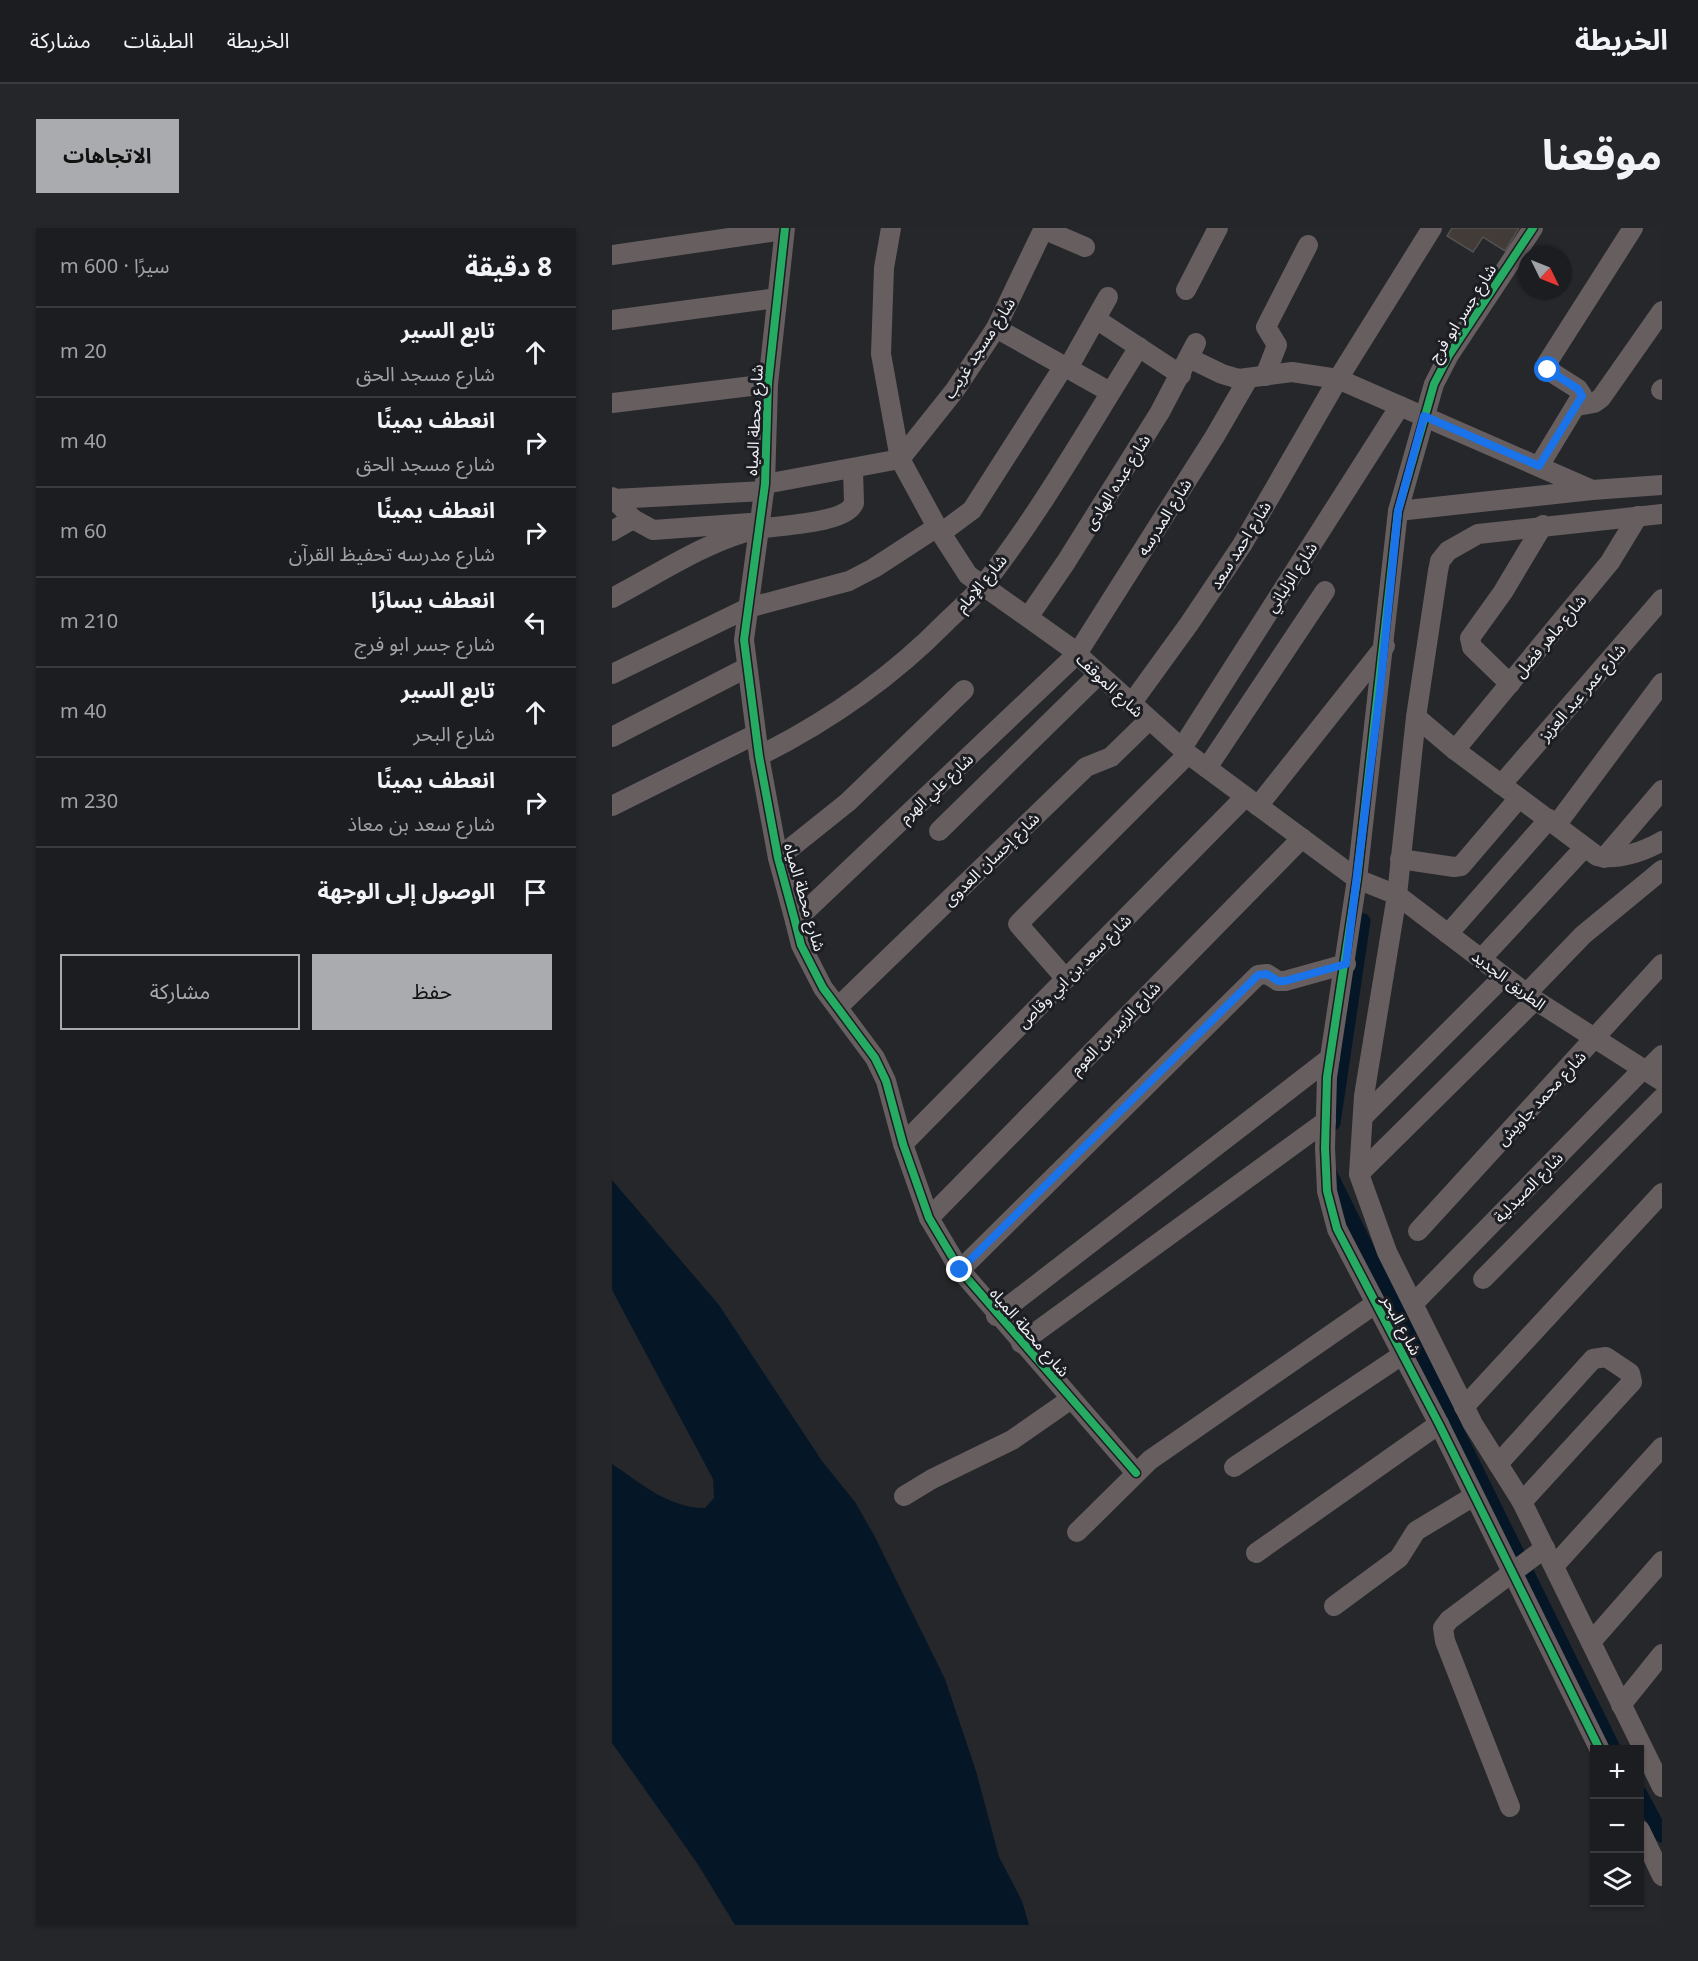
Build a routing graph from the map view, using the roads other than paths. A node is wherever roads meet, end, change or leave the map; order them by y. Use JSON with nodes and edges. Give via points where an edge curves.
{"nodes":[{"id":1,"x":891,"y":228,"type":"edge"},
{"id":2,"x":1218,"y":228,"type":"edge"},
{"id":3,"x":1432,"y":228,"type":"edge"},
{"id":4,"x":1533,"y":228,"type":"edge"},
{"id":5,"x":1634,"y":228,"type":"edge"},
{"id":6,"x":784,"y":229,"type":"edge"},
{"id":7,"x":1043,"y":229,"type":"edge"},
{"id":8,"x":1308,"y":245,"type":"dead end"},
{"id":9,"x":1085,"y":247,"type":"dead end"},
{"id":10,"x":612,"y":255,"type":"edge"},
{"id":11,"x":1186,"y":290,"type":"dead end"},
{"id":12,"x":1108,"y":297,"type":"dead end"},
{"id":13,"x":777,"y":298,"type":"junction"},
{"id":14,"x":1662,"y":311,"type":"edge"},
{"id":15,"x":1096,"y":319,"type":"junction"},
{"id":16,"x":612,"y":320,"type":"edge"},
{"id":17,"x":996,"y":328,"type":"junction"},
{"id":18,"x":1139,"y":347,"type":"junction"},
{"id":19,"x":1189,"y":358,"type":"junction"},
{"id":20,"x":1066,"y":367,"type":"junction"},
{"id":21,"x":1256,"y":377,"type":"junction"},
{"id":22,"x":1338,"y":379,"type":"junction"},
{"id":23,"x":768,"y":384,"type":"junction"},
{"id":24,"x":1110,"y":393,"type":"junction"},
{"id":25,"x":612,"y":403,"type":"edge"},
{"id":26,"x":1400,"y":406,"type":"junction"},
{"id":27,"x":1577,"y":406,"type":"junction"},
{"id":28,"x":1424,"y":416,"type":"junction"},
{"id":29,"x":900,"y":459,"type":"junction"},
{"id":30,"x":1539,"y":466,"type":"junction"},
{"id":31,"x":853,"y":470,"type":"junction"},
{"id":32,"x":1662,"y":485,"type":"edge"},
{"id":33,"x":765,"y":487,"type":"junction"},
{"id":34,"x":1592,"y":490,"type":"junction"},
{"id":35,"x":613,"y":498,"type":"edge"},
{"id":36,"x":1398,"y":511,"type":"junction"},
{"id":37,"x":1662,"y":514,"type":"edge"},
{"id":38,"x":1638,"y":516,"type":"junction"},
{"id":39,"x":633,"y":519,"type":"junction"},
{"id":40,"x":1543,"y":525,"type":"junction"},
{"id":41,"x":758,"y":526,"type":"junction"},
{"id":42,"x":939,"y":530,"type":"junction"},
{"id":43,"x":612,"y":531,"type":"edge"},
{"id":44,"x":983,"y":585,"type":"junction"},
{"id":45,"x":1325,"y":591,"type":"dead end"},
{"id":46,"x":612,"y":598,"type":"edge"},
{"id":47,"x":1662,"y":599,"type":"edge"},
{"id":48,"x":748,"y":608,"type":"junction"},
{"id":49,"x":1029,"y":616,"type":"junction"},
{"id":50,"x":1384,"y":646,"type":"junction"},
{"id":51,"x":1077,"y":654,"type":"junction"},
{"id":52,"x":746,"y":668,"type":"junction"},
{"id":53,"x":612,"y":674,"type":"edge"},
{"id":54,"x":1099,"y":674,"type":"junction"},
{"id":55,"x":1662,"y":683,"type":"edge"},
{"id":56,"x":1510,"y":684,"type":"junction"},
{"id":57,"x":964,"y":690,"type":"dead end"},
{"id":58,"x":1131,"y":704,"type":"junction"},
{"id":59,"x":1416,"y":717,"type":"junction"},
{"id":60,"x":1149,"y":720,"type":"junction"},
{"id":61,"x":756,"y":734,"type":"junction"},
{"id":62,"x":612,"y":737,"type":"edge"},
{"id":63,"x":1455,"y":750,"type":"junction"},
{"id":64,"x":1185,"y":751,"type":"junction"},
{"id":65,"x":759,"y":756,"type":"junction"},
{"id":66,"x":1207,"y":768,"type":"junction"},
{"id":67,"x":1501,"y":785,"type":"junction"},
{"id":68,"x":1662,"y":790,"type":"edge"},
{"id":69,"x":1519,"y":798,"type":"junction"},
{"id":70,"x":1252,"y":802,"type":"junction"},
{"id":71,"x":612,"y":806,"type":"edge"},
{"id":72,"x":1553,"y":822,"type":"junction"},
{"id":73,"x":939,"y":831,"type":"dead end"},
{"id":74,"x":1302,"y":838,"type":"junction"},
{"id":75,"x":1662,"y":841,"type":"edge"},
{"id":76,"x":1584,"y":848,"type":"junction"},
{"id":77,"x":778,"y":858,"type":"junction"},
{"id":78,"x":1604,"y":858,"type":"junction"},
{"id":79,"x":1400,"y":859,"type":"junction"},
{"id":80,"x":1662,"y":870,"type":"edge"},
{"id":81,"x":1357,"y":879,"type":"junction"},
{"id":82,"x":1397,"y":895,"type":"junction"},
{"id":83,"x":795,"y":921,"type":"junction"},
{"id":84,"x":1448,"y":934,"type":"junction"},
{"id":85,"x":1480,"y":959,"type":"junction"},
{"id":86,"x":1346,"y":964,"type":"junction"},
{"id":87,"x":1662,"y":964,"type":"edge"},
{"id":88,"x":1503,"y":976,"type":"junction"},
{"id":89,"x":1066,"y":979,"type":"junction"},
{"id":90,"x":1531,"y":997,"type":"junction"},
{"id":91,"x":838,"y":1007,"type":"junction"},
{"id":92,"x":1594,"y":1039,"type":"junction"},
{"id":93,"x":1662,"y":1055,"type":"edge"},
{"id":94,"x":1330,"y":1058,"type":"junction"},
{"id":95,"x":1650,"y":1074,"type":"edge"},
{"id":96,"x":1662,"y":1098,"type":"edge"},
{"id":97,"x":1363,"y":1117,"type":"junction"},
{"id":98,"x":1326,"y":1121,"type":"junction"},
{"id":99,"x":903,"y":1144,"type":"junction"},
{"id":100,"x":1359,"y":1174,"type":"junction"},
{"id":101,"x":1662,"y":1192,"type":"edge"},
{"id":102,"x":929,"y":1218,"type":"junction"},
{"id":103,"x":1418,"y":1231,"type":"dead end"},
{"id":104,"x":960,"y":1270,"type":"junction"},
{"id":105,"x":1483,"y":1279,"type":"dead end"},
{"id":106,"x":1414,"y":1303,"type":"junction"},
{"id":107,"x":1375,"y":1304,"type":"junction"},
{"id":108,"x":996,"y":1316,"type":"junction"},
{"id":109,"x":1021,"y":1343,"type":"junction"},
{"id":110,"x":1402,"y":1355,"type":"junction"},
{"id":111,"x":1071,"y":1399,"type":"junction"},
{"id":112,"x":1464,"y":1407,"type":"junction"},
{"id":113,"x":1439,"y":1424,"type":"junction"},
{"id":114,"x":1662,"y":1447,"type":"edge"},
{"id":115,"x":1498,"y":1464,"type":"junction"},
{"id":116,"x":1234,"y":1467,"type":"dead end"},
{"id":117,"x":1136,"y":1473,"type":"junction"},
{"id":118,"x":904,"y":1496,"type":"dead end"},
{"id":119,"x":1474,"y":1496,"type":"junction"},
{"id":120,"x":1522,"y":1502,"type":"junction"},
{"id":121,"x":1077,"y":1532,"type":"dead end"},
{"id":122,"x":1545,"y":1548,"type":"junction"},
{"id":123,"x":1256,"y":1553,"type":"dead end"},
{"id":124,"x":1662,"y":1561,"type":"edge"},
{"id":125,"x":1554,"y":1566,"type":"junction"},
{"id":126,"x":1512,"y":1572,"type":"junction"},
{"id":127,"x":1334,"y":1606,"type":"dead end"},
{"id":128,"x":1591,"y":1642,"type":"junction"},
{"id":129,"x":1662,"y":1654,"type":"edge"},
{"id":130,"x":1621,"y":1705,"type":"junction"},
{"id":131,"x":1598,"y":1745,"type":"edge"},
{"id":132,"x":1657,"y":1756,"type":"edge"},
{"id":133,"x":1662,"y":1787,"type":"edge"},
{"id":134,"x":1510,"y":1807,"type":"dead end"},
{"id":135,"x":1644,"y":1838,"type":"edge"},
{"id":136,"x":1662,"y":1876,"type":"edge"}],
"edges":[{"from":1,"to":29,"type":"street","name":"شارع الموقف","via":[[883,278],[881,354]]},
{"from":2,"to":11,"type":"street"},
{"from":3,"to":22,"type":"street","name":"شارع احمد سعد"},
{"from":4,"to":28,"type":"street","name":"شارع جسر ابو فرج","via":[[1449,355]]},
{"from":5,"to":27,"type":"street","via":[[1548,359],[1548,370],[1581,392]]},
{"from":6,"to":10,"type":"street"},
{"from":6,"to":13,"type":"street","name":"شارع محطة المياه"},
{"from":7,"to":9,"type":"street"},
{"from":7,"to":17,"type":"street","name":"شارع مسجد غريب"},
{"from":8,"to":21,"type":"street","name":"شارع المدرسه","via":[[1266,327],[1277,345]]},
{"from":12,"to":15,"type":"street"},
{"from":13,"to":16,"type":"street"},
{"from":13,"to":23,"type":"street","name":"شارع محطة المياه"},
{"from":14,"to":27,"type":"street","via":[[1601,398]]},
{"from":15,"to":18,"type":"street"},
{"from":15,"to":20,"type":"street"},
{"from":17,"to":20,"type":"street"},
{"from":17,"to":29,"type":"street","name":"شارع مسجد غريب","via":[[955,390]]},
{"from":18,"to":19,"type":"street"},
{"from":18,"to":24,"type":"street","name":"شارع الإمام"},
{"from":19,"to":21,"type":"street","via":[[1230,378]]},
{"from":19,"to":49,"type":"street","name":"شارع عبده الهادى"},
{"from":20,"to":24,"type":"street"},
{"from":20,"to":42,"type":"street","via":[[972,510]]},
{"from":21,"to":22,"type":"street","via":[[1308,373]]},
{"from":21,"to":51,"type":"street","name":"شارع المدرسه"},
{"from":22,"to":26,"type":"street"},
{"from":22,"to":58,"type":"street","name":"شارع احمد سعد","via":[[1242,545]]},
{"from":23,"to":25,"type":"street"},
{"from":23,"to":33,"type":"street","name":"شارع محطة المياه"},
{"from":24,"to":44,"type":"street","name":"شارع الإمام"},
{"from":26,"to":28,"type":"street"},
{"from":26,"to":64,"type":"street","name":"شارع الزلباني"},
{"from":27,"to":30,"type":"street"},
{"from":28,"to":30,"type":"street"},
{"from":28,"to":36,"type":"street","name":"شارع جسر ابو فرج"},
{"from":29,"to":31,"type":"street"},
{"from":29,"to":42,"type":"street","name":"شارع الموقف"},
{"from":30,"to":34,"type":"street"},
{"from":31,"to":33,"type":"street"},
{"from":31,"to":41,"type":"street","via":[[854,503],[847,513],[805,523]]},
{"from":32,"to":34,"type":"street"},
{"from":33,"to":35,"type":"street"},
{"from":33,"to":41,"type":"street","name":"شارع محطة المياه"},
{"from":34,"to":36,"type":"street"},
{"from":35,"to":39,"type":"street"},
{"from":36,"to":50,"type":"street","name":"شارع جسر ابو فرج"},
{"from":37,"to":38,"type":"street"},
{"from":38,"to":40,"type":"street"},
{"from":38,"to":56,"type":"street","name":"شارع ماهر فضل","via":[[1610,562]]},
{"from":39,"to":41,"type":"street","via":[[661,531]]},
{"from":39,"to":43,"type":"street"},
{"from":40,"to":56,"type":"street","via":[[1470,638],[1472,647]]},
{"from":40,"to":59,"type":"street","via":[[1478,534],[1459,542],[1440,561]]},
{"from":41,"to":46,"type":"street"},
{"from":41,"to":48,"type":"street","name":"شارع محطة المياه"},
{"from":42,"to":44,"type":"street","name":"شارع الموقف","via":[[968,575]]},
{"from":42,"to":48,"type":"street","via":[[849,581]]},
{"from":44,"to":49,"type":"street","name":"شارع الموقف"},
{"from":44,"to":65,"type":"street","name":"شارع الإمام","via":[[874,687],[799,736]]},
{"from":45,"to":66,"type":"street"},
{"from":47,"to":67,"type":"street","name":"شارع عمر عبد العزيز"},
{"from":48,"to":52,"type":"street","name":"شارع محطة المياه"},
{"from":48,"to":53,"type":"street"},
{"from":49,"to":51,"type":"street","name":"شارع الموقف"},
{"from":50,"to":70,"type":"street","name":"شارع سعد بن ابي وقاص"},
{"from":50,"to":81,"type":"street","name":"شارع جسر ابو فرج"},
{"from":51,"to":54,"type":"street","name":"شارع الموقف"},
{"from":51,"to":83,"type":"street","name":"شارع علي الهرم"},
{"from":52,"to":61,"type":"street","name":"شارع محطة المياه"},
{"from":52,"to":62,"type":"street"},
{"from":54,"to":58,"type":"street","name":"شارع الموقف"},
{"from":54,"to":73,"type":"street"},
{"from":55,"to":72,"type":"street"},
{"from":56,"to":63,"type":"street","name":"شارع ماهر فضل"},
{"from":57,"to":77,"type":"street","via":[[848,802]]},
{"from":58,"to":60,"type":"street","name":"شارع الموقف"},
{"from":59,"to":63,"type":"street"},
{"from":59,"to":79,"type":"street"},
{"from":60,"to":64,"type":"street","name":"شارع الموقف"},
{"from":60,"to":91,"type":"street","name":"شارع إحسان العدوى","via":[[1111,757],[1086,767]]},
{"from":61,"to":65,"type":"street","name":"شارع محطة المياه"},
{"from":61,"to":71,"type":"street"},
{"from":63,"to":67,"type":"street"},
{"from":64,"to":66,"type":"street","name":"شارع الموقف"},
{"from":64,"to":89,"type":"street","name":"شارع الزلباني","via":[[1018,924]]},
{"from":65,"to":77,"type":"street","name":"شارع محطة المياه"},
{"from":66,"to":70,"type":"street","name":"شارع الموقف"},
{"from":67,"to":69,"type":"street"},
{"from":68,"to":78,"type":"street"},
{"from":69,"to":72,"type":"street"},
{"from":69,"to":79,"type":"street","via":[[1461,866]]},
{"from":70,"to":74,"type":"street","name":"شارع الموقف"},
{"from":70,"to":89,"type":"street","name":"شارع سعد بن ابي وقاص"},
{"from":72,"to":76,"type":"street"},
{"from":72,"to":84,"type":"street"},
{"from":74,"to":81,"type":"street","name":"شارع الموقف"},
{"from":74,"to":102,"type":"street","name":"شارع الزبير بن العوم"},
{"from":75,"to":78,"type":"street","via":[[1637,852]]},
{"from":76,"to":78,"type":"street"},
{"from":76,"to":85,"type":"street"},
{"from":77,"to":83,"type":"street","name":"شارع محطة المياه"},
{"from":79,"to":82,"type":"street"},
{"from":80,"to":90,"type":"street","via":[[1583,935]]},
{"from":81,"to":82,"type":"street","name":"الطريق الجديد"},
{"from":81,"to":86,"type":"street","name":"شارع البحر"},
{"from":82,"to":84,"type":"street","name":"الطريق الجديد"},
{"from":82,"to":97,"type":"street"},
{"from":83,"to":91,"type":"street","name":"شارع محطة المياه","via":[[811,967]]},
{"from":84,"to":85,"type":"street","name":"الطريق الجديد"},
{"from":85,"to":88,"type":"street","name":"الطريق الجديد"},
{"from":86,"to":94,"type":"street","name":"شارع البحر"},
{"from":86,"to":104,"type":"street","via":[[1285,981],[1258,975]]},
{"from":87,"to":92,"type":"street","name":"شارع محمد جاويش"},
{"from":88,"to":90,"type":"street","name":"الطريق الجديد"},
{"from":88,"to":97,"type":"street"},
{"from":89,"to":99,"type":"street","name":"شارع سعد بن ابي وقاص"},
{"from":90,"to":92,"type":"street","name":"الطريق الجديد"},
{"from":90,"to":100,"type":"street"},
{"from":91,"to":99,"type":"street","name":"شارع محطة المياه","via":[[875,1058]]},
{"from":92,"to":95,"type":"street","name":"الطريق الجديد"},
{"from":92,"to":103,"type":"street","name":"شارع محمد جاويش"},
{"from":93,"to":95,"type":"street","name":"شارع الصيدلية"},
{"from":94,"to":98,"type":"street","name":"شارع البحر"},
{"from":94,"to":108,"type":"street"},
{"from":95,"to":106,"type":"street","name":"شارع الصيدلية"},
{"from":96,"to":105,"type":"street"},
{"from":97,"to":100,"type":"street"},
{"from":98,"to":107,"type":"street","name":"شارع البحر","via":[[1327,1191],[1337,1229]]},
{"from":98,"to":109,"type":"street"},
{"from":99,"to":102,"type":"street","name":"شارع محطة المياه"},
{"from":100,"to":106,"type":"street","via":[[1387,1252]]},
{"from":101,"to":112,"type":"street"},
{"from":102,"to":104,"type":"street","name":"شارع محطة المياه"},
{"from":104,"to":108,"type":"street","name":"شارع محطة المياه"},
{"from":106,"to":112,"type":"street"},
{"from":107,"to":110,"type":"street","name":"شارع البحر"},
{"from":107,"to":117,"type":"street"},
{"from":108,"to":109,"type":"street","name":"شارع محطة المياه"},
{"from":109,"to":111,"type":"street","name":"شارع محطة المياه"},
{"from":110,"to":113,"type":"street","name":"شارع البحر"},
{"from":110,"to":116,"type":"street"},
{"from":111,"to":117,"type":"street","name":"شارع محطة المياه"},
{"from":111,"to":118,"type":"street","via":[[1012,1440]]},
{"from":112,"to":115,"type":"street"},
{"from":113,"to":119,"type":"street","name":"شارع البحر"},
{"from":113,"to":123,"type":"street"},
{"from":114,"to":125,"type":"street"},
{"from":115,"to":120,"type":"street"},
{"from":115,"to":120,"type":"street","via":[[1593,1359],[1606,1357],[1630,1372],[1632,1382]]},
{"from":117,"to":121,"type":"street"},
{"from":119,"to":126,"type":"street","name":"شارع البحر"},
{"from":119,"to":127,"type":"street","via":[[1416,1531],[1395,1562]]},
{"from":120,"to":122,"type":"street"},
{"from":122,"to":125,"type":"street"},
{"from":122,"to":126,"type":"street"},
{"from":124,"to":128,"type":"street"},
{"from":125,"to":128,"type":"street"},
{"from":126,"to":131,"type":"street","name":"شارع البحر"},
{"from":126,"to":134,"type":"street","via":[[1449,1620],[1443,1634]]},
{"from":128,"to":130,"type":"street"},
{"from":129,"to":130,"type":"street"},
{"from":130,"to":132,"type":"street"},
{"from":132,"to":133,"type":"street"},
{"from":135,"to":136,"type":"street"}]}
